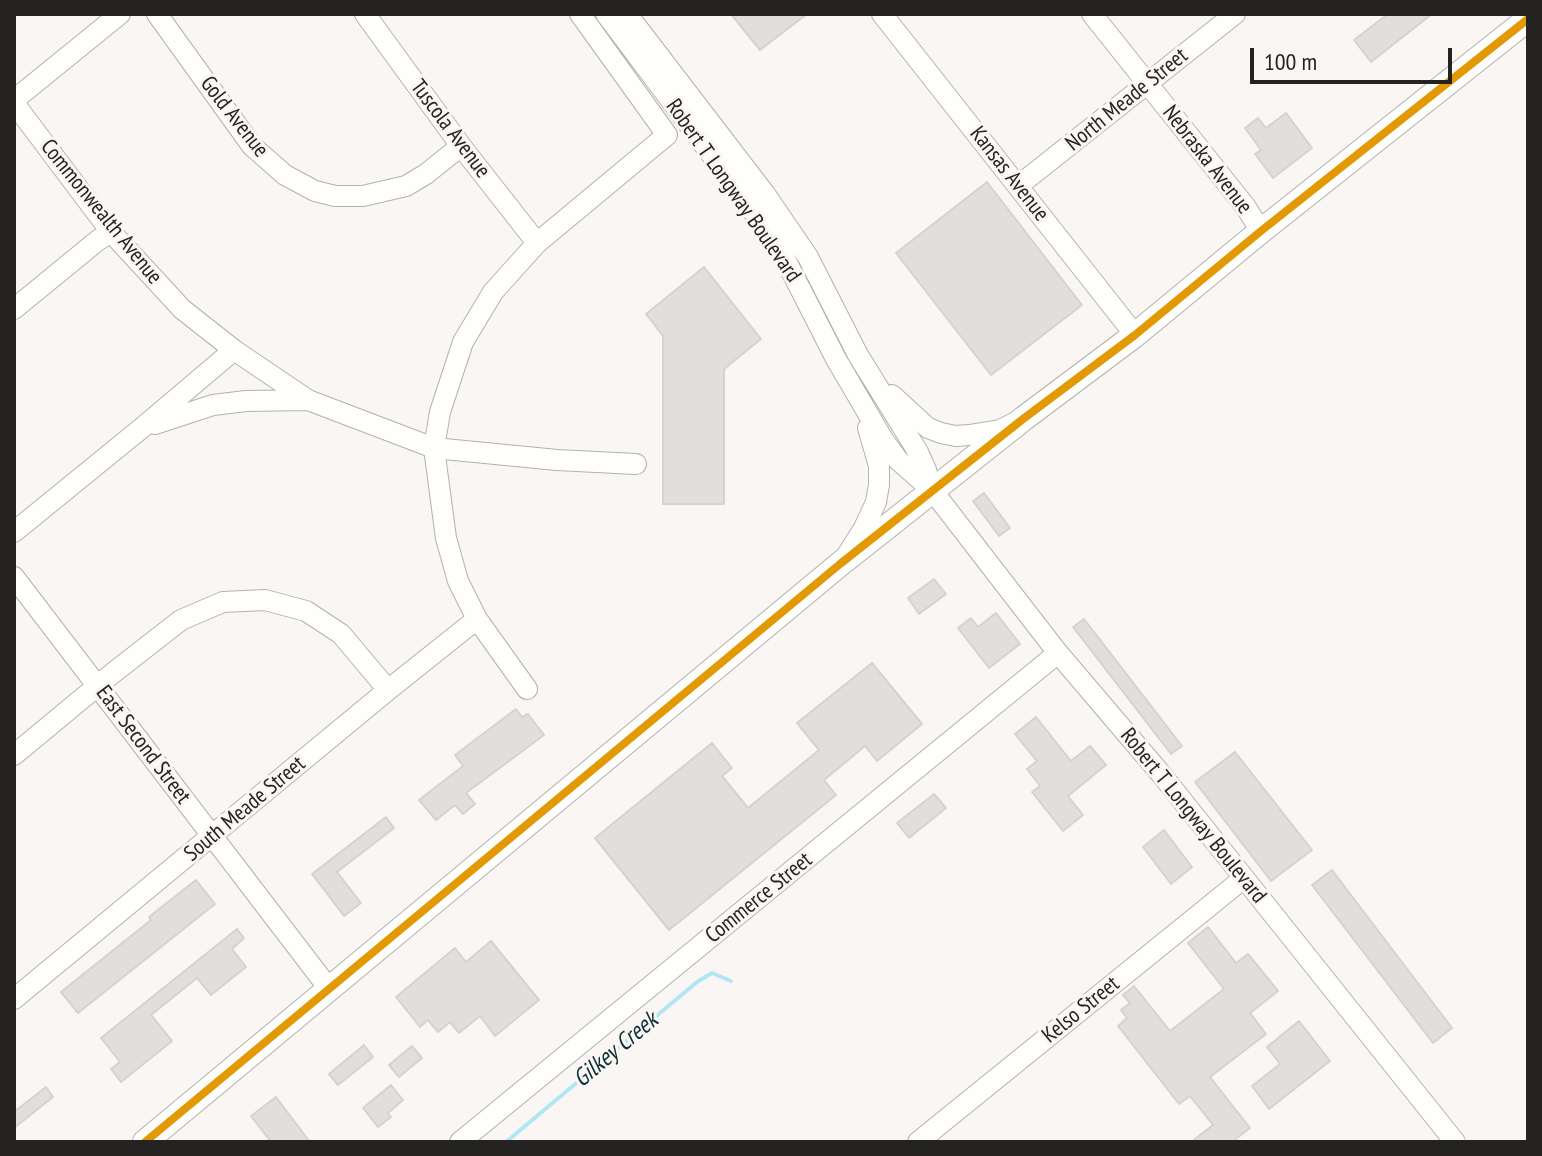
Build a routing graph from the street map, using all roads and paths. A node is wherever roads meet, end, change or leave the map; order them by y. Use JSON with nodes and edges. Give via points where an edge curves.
{"nodes":[{"id":1,"x":120,"y":14,"type":"edge"},
{"id":2,"x":157,"y":14,"type":"edge"},
{"id":3,"x":580,"y":14,"type":"edge"},
{"id":4,"x":606,"y":14,"type":"edge"},
{"id":5,"x":627,"y":14,"type":"edge"},
{"id":6,"x":882,"y":14,"type":"edge"},
{"id":7,"x":1092,"y":14,"type":"edge"},
{"id":8,"x":1235,"y":14,"type":"edge"},
{"id":9,"x":367,"y":15,"type":"edge"},
{"id":10,"x":1520,"y":19,"type":"edge"},
{"id":11,"x":1148,"y":83,"type":"junction"},
{"id":12,"x":14,"y":102,"type":"edge"},
{"id":13,"x":461,"y":146,"type":"junction"},
{"id":14,"x":740,"y":164,"type":"junction"},
{"id":15,"x":1018,"y":186,"type":"junction"},
{"id":16,"x":736,"y":187,"type":"junction"},
{"id":17,"x":1261,"y":231,"type":"junction"},
{"id":18,"x":111,"y":232,"type":"junction"},
{"id":19,"x":537,"y":243,"type":"junction"},
{"id":20,"x":14,"y":309,"type":"edge"},
{"id":21,"x":1135,"y":335,"type":"junction"},
{"id":22,"x":234,"y":350,"type":"junction"},
{"id":23,"x":858,"y":355,"type":"junction"},
{"id":24,"x":308,"y":400,"type":"junction"},
{"id":25,"x":864,"y":409,"type":"junction"},
{"id":26,"x":1023,"y":419,"type":"junction"},
{"id":27,"x":143,"y":427,"type":"junction"},
{"id":28,"x":434,"y":448,"type":"junction"},
{"id":29,"x":636,"y":464,"type":"dead end"},
{"id":30,"x":932,"y":490,"type":"junction"},
{"id":31,"x":14,"y":532,"type":"edge"},
{"id":32,"x":840,"y":564,"type":"junction"},
{"id":33,"x":14,"y":577,"type":"edge"},
{"id":34,"x":477,"y":619,"type":"junction"},
{"id":35,"x":1058,"y":653,"type":"junction"},
{"id":36,"x":98,"y":686,"type":"junction"},
{"id":37,"x":527,"y":689,"type":"dead end"},
{"id":38,"x":388,"y":690,"type":"junction"},
{"id":39,"x":14,"y":755,"type":"edge"},
{"id":40,"x":213,"y":836,"type":"junction"},
{"id":41,"x":1244,"y":878,"type":"junction"},
{"id":42,"x":330,"y":990,"type":"junction"},
{"id":43,"x":14,"y":999,"type":"edge"},
{"id":44,"x":145,"y":1142,"type":"edge"},
{"id":45,"x":460,"y":1142,"type":"edge"},
{"id":46,"x":918,"y":1142,"type":"edge"},
{"id":47,"x":1455,"y":1142,"type":"edge"}],
"edges":[{"from":1,"to":12,"type":"street"},
{"from":2,"to":13,"type":"street","name":"Gold Avenue","via":[[252,146],[285,175],[315,191],[363,196],[406,186]]},
{"from":3,"to":19,"type":"street","via":[[667,135]]},
{"from":4,"to":16,"type":"street","name":"Robert T Longway Boulevard"},
{"from":5,"to":14,"type":"street","name":"Robert T Longway Boulevard"},
{"from":6,"to":15,"type":"street","name":"Kansas Avenue"},
{"from":7,"to":11,"type":"street","name":"Nebraska Avenue"},
{"from":8,"to":11,"type":"street","name":"North Meade Street"},
{"from":9,"to":13,"type":"street","name":"Tuscola Avenue"},
{"from":10,"to":17,"type":"main road"},
{"from":11,"to":15,"type":"street","name":"North Meade Street"},
{"from":11,"to":17,"type":"street","name":"Nebraska Avenue"},
{"from":12,"to":18,"type":"street","name":"Commonwealth Avenue"},
{"from":13,"to":19,"type":"street","name":"Tuscola Avenue"},
{"from":14,"to":16,"type":"street"},
{"from":14,"to":23,"type":"street","name":"Robert T Longway Boulevard","via":[[808,257]]},
{"from":15,"to":21,"type":"street","name":"Kansas Avenue"},
{"from":16,"to":25,"type":"street","name":"Robert T Longway Boulevard","via":[[782,253]]},
{"from":17,"to":21,"type":"main road"},
{"from":18,"to":20,"type":"street"},
{"from":18,"to":22,"type":"street","name":"Commonwealth Avenue","via":[[182,309]]},
{"from":19,"to":28,"type":"street","via":[[493,292],[463,342]]},
{"from":21,"to":26,"type":"main road"},
{"from":22,"to":24,"type":"street","name":"Commonwealth Avenue"},
{"from":22,"to":27,"type":"street"},
{"from":23,"to":26,"type":"street","via":[[928,428],[969,435],[1000,430]]},
{"from":23,"to":30,"type":"street","name":"Robert T Longway Boulevard","via":[[918,452]]},
{"from":24,"to":27,"type":"street","via":[[213,405]]},
{"from":24,"to":28,"type":"street","name":"Commonwealth Avenue"},
{"from":25,"to":30,"type":"street","name":"Robert T Longway Boulevard","via":[[898,460]]},
{"from":25,"to":32,"type":"street","via":[[879,485],[864,528]]},
{"from":26,"to":30,"type":"main road"},
{"from":27,"to":31,"type":"street"},
{"from":28,"to":29,"type":"street","name":"Commonwealth Avenue"},
{"from":28,"to":34,"type":"street","via":[[446,538],[458,581]]},
{"from":30,"to":32,"type":"main road"},
{"from":30,"to":35,"type":"street","name":"Robert T Longway Boulevard"},
{"from":32,"to":42,"type":"main road"},
{"from":33,"to":36,"type":"street","name":"East Second Street"},
{"from":34,"to":37,"type":"street"},
{"from":34,"to":38,"type":"street","name":"South Meade Street"},
{"from":35,"to":41,"type":"street","name":"Robert T Longway Boulevard"},
{"from":35,"to":45,"type":"street","name":"Commerce Street"},
{"from":36,"to":38,"type":"street","via":[[181,620],[223,602],[265,600],[306,611],[341,634]]},
{"from":36,"to":39,"type":"street"},
{"from":36,"to":40,"type":"street","name":"East Second Street"},
{"from":38,"to":40,"type":"street","name":"South Meade Street"},
{"from":40,"to":42,"type":"street","name":"East Second Street"},
{"from":40,"to":43,"type":"street","name":"South Meade Street"},
{"from":41,"to":46,"type":"street","name":"Kelso Street"},
{"from":41,"to":47,"type":"street","name":"Robert T Longway Boulevard"},
{"from":42,"to":44,"type":"main road"}]}
